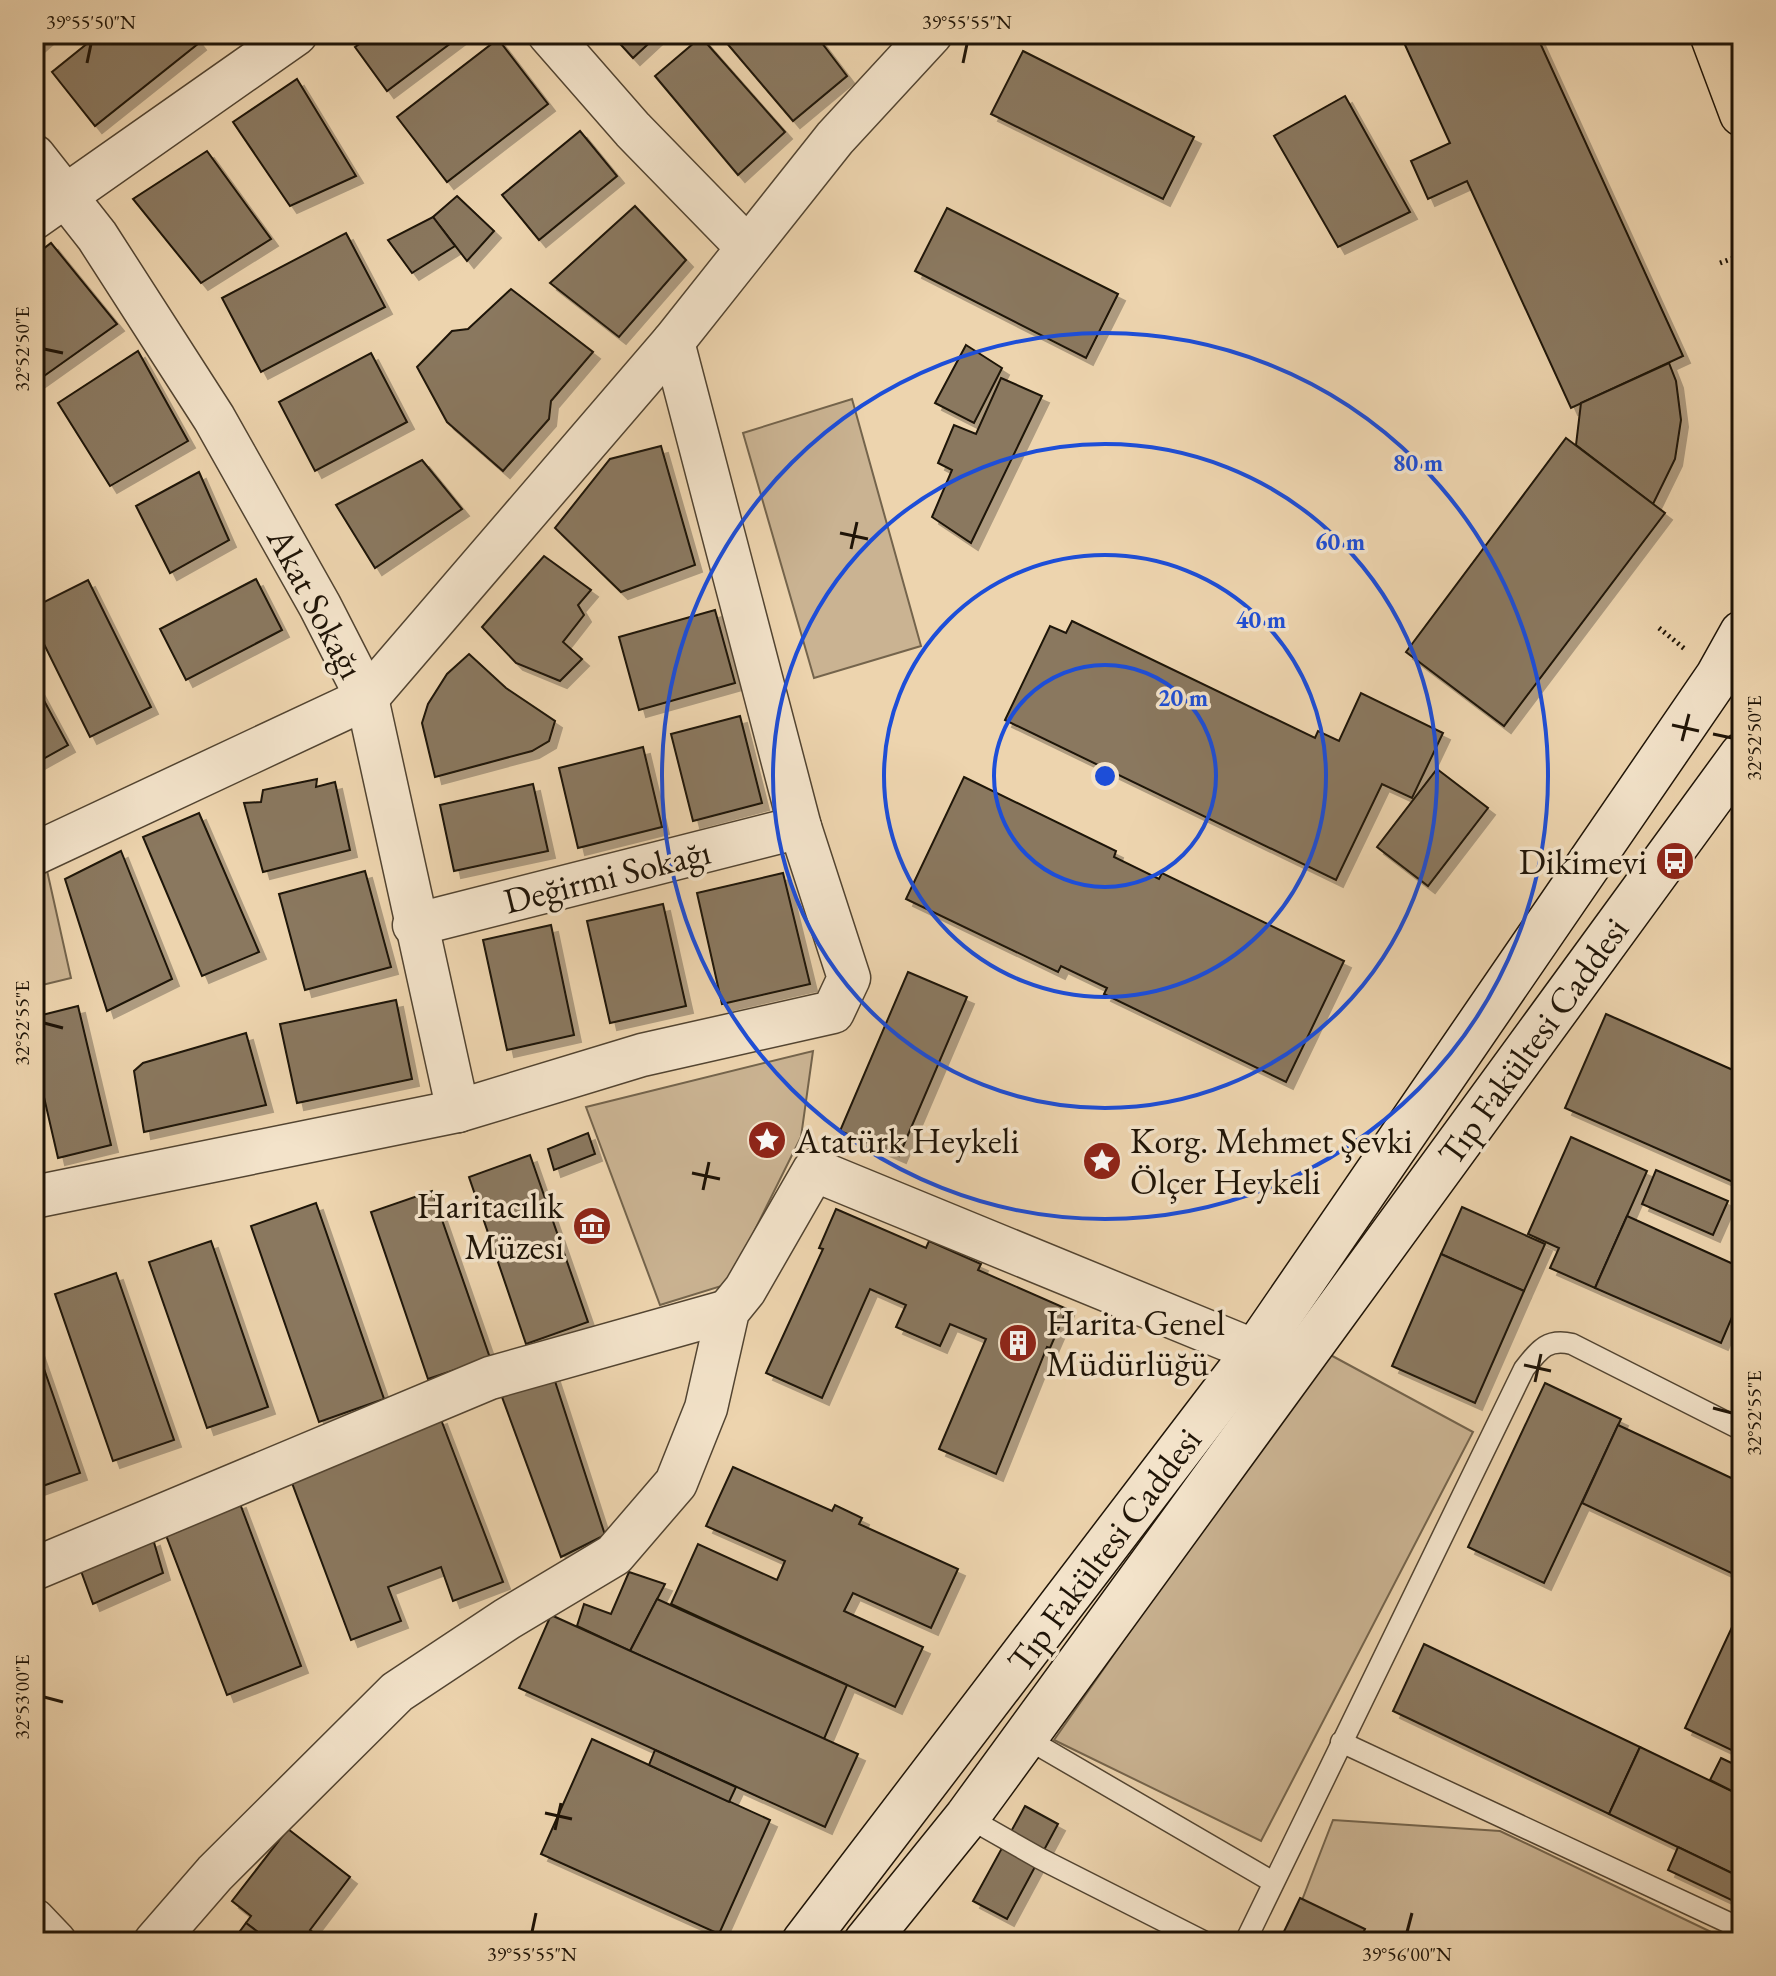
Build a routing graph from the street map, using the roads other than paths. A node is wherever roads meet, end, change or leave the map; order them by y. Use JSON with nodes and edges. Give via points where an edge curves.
{"nodes":[{"id":1,"x":296,"y":34,"type":"edge"},
{"id":2,"x":551,"y":34,"type":"edge"},
{"id":3,"x":931,"y":34,"type":"edge"},
{"id":4,"x":1712,"y":34,"type":"edge"},
{"id":5,"x":1742,"y":114,"type":"edge"},
{"id":6,"x":34,"y":156,"type":"edge"},
{"id":7,"x":66,"y":193,"type":"junction"},
{"id":8,"x":34,"y":218,"type":"edge"},
{"id":9,"x":746,"y":246,"type":"junction"},
{"id":10,"x":673,"y":342,"type":"junction"},
{"id":11,"x":1742,"y":633,"type":"edge"},
{"id":12,"x":367,"y":698,"type":"junction"},
{"id":13,"x":1742,"y":755,"type":"edge"},
{"id":14,"x":800,"y":827,"type":"junction"},
{"id":15,"x":34,"y":854,"type":"edge"},
{"id":16,"x":414,"y":925,"type":"junction"},
{"id":17,"x":458,"y":1111,"type":"junction"},
{"id":18,"x":34,"y":1197,"type":"edge"},
{"id":19,"x":728,"y":1311,"type":"junction"},
{"id":20,"x":1255,"y":1351,"type":"junction"},
{"id":21,"x":1742,"y":1430,"type":"edge"},
{"id":22,"x":34,"y":1569,"type":"edge"},
{"id":23,"x":1024,"y":1737,"type":"junction"},
{"id":24,"x":1341,"y":1742,"type":"junction"},
{"id":25,"x":967,"y":1817,"type":"junction"},
{"id":26,"x":1273,"y":1882,"type":"junction"},
{"id":27,"x":34,"y":1920,"type":"edge"},
{"id":28,"x":1742,"y":1929,"type":"edge"},
{"id":29,"x":1164,"y":1933,"type":"edge"},
{"id":30,"x":55,"y":1942,"type":"edge"},
{"id":31,"x":155,"y":1942,"type":"edge"},
{"id":32,"x":804,"y":1942,"type":"edge"},
{"id":33,"x":866,"y":1942,"type":"edge"},
{"id":34,"x":1205,"y":1942,"type":"edge"},
{"id":35,"x":1245,"y":1942,"type":"edge"}],
"edges":[{"from":1,"to":7,"type":"street"},
{"from":2,"to":9,"type":"street","via":[[633,130]]},
{"from":3,"to":9,"type":"street"},
{"from":4,"to":5,"type":"main road"},
{"from":6,"to":7,"type":"street","name":"Akat Sokağı"},
{"from":7,"to":8,"type":"street"},
{"from":7,"to":12,"type":"street","name":"Akat Sokağı","via":[[214,418]]},
{"from":9,"to":10,"type":"street"},
{"from":10,"to":12,"type":"street"},
{"from":10,"to":14,"type":"street"},
{"from":11,"to":20,"type":"main road","name":"Tıp Fakültesi Caddesi","via":[[1718,676]]},
{"from":12,"to":15,"type":"street"},
{"from":12,"to":16,"type":"street","name":"Akat Sokağı"},
{"from":13,"to":23,"type":"main road","name":"Tıp Fakültesi Caddesi"},
{"from":14,"to":16,"type":"street","name":"Değirmi Sokağı"},
{"from":14,"to":17,"type":"street","via":[[849,978],[833,1012],[642,1055]]},
{"from":16,"to":17,"type":"street","name":"Akat Sokağı"},
{"from":17,"to":18,"type":"street"},
{"from":19,"to":20,"type":"street","via":[[814,1170]]},
{"from":19,"to":22,"type":"street","via":[[490,1378]]},
{"from":19,"to":31,"type":"street","via":[[706,1408],[676,1483],[614,1555],[397,1692],[215,1873]]},
{"from":20,"to":32,"type":"main road","name":"Tıp Fakültesi Caddesi"},
{"from":21,"to":24,"type":"lane","via":[[1572,1344],[1556,1340],[1540,1348],[1524,1369]]},
{"from":23,"to":25,"type":"main road","name":"Tıp Fakültesi Caddesi"},
{"from":23,"to":26,"type":"lane"},
{"from":24,"to":26,"type":"lane"},
{"from":24,"to":28,"type":"lane"},
{"from":25,"to":29,"type":"lane"},
{"from":25,"to":33,"type":"main road","name":"Tıp Fakültesi Caddesi"},
{"from":26,"to":35,"type":"lane"},
{"from":27,"to":30,"type":"street"},
{"from":29,"to":34,"type":"lane"}]}
